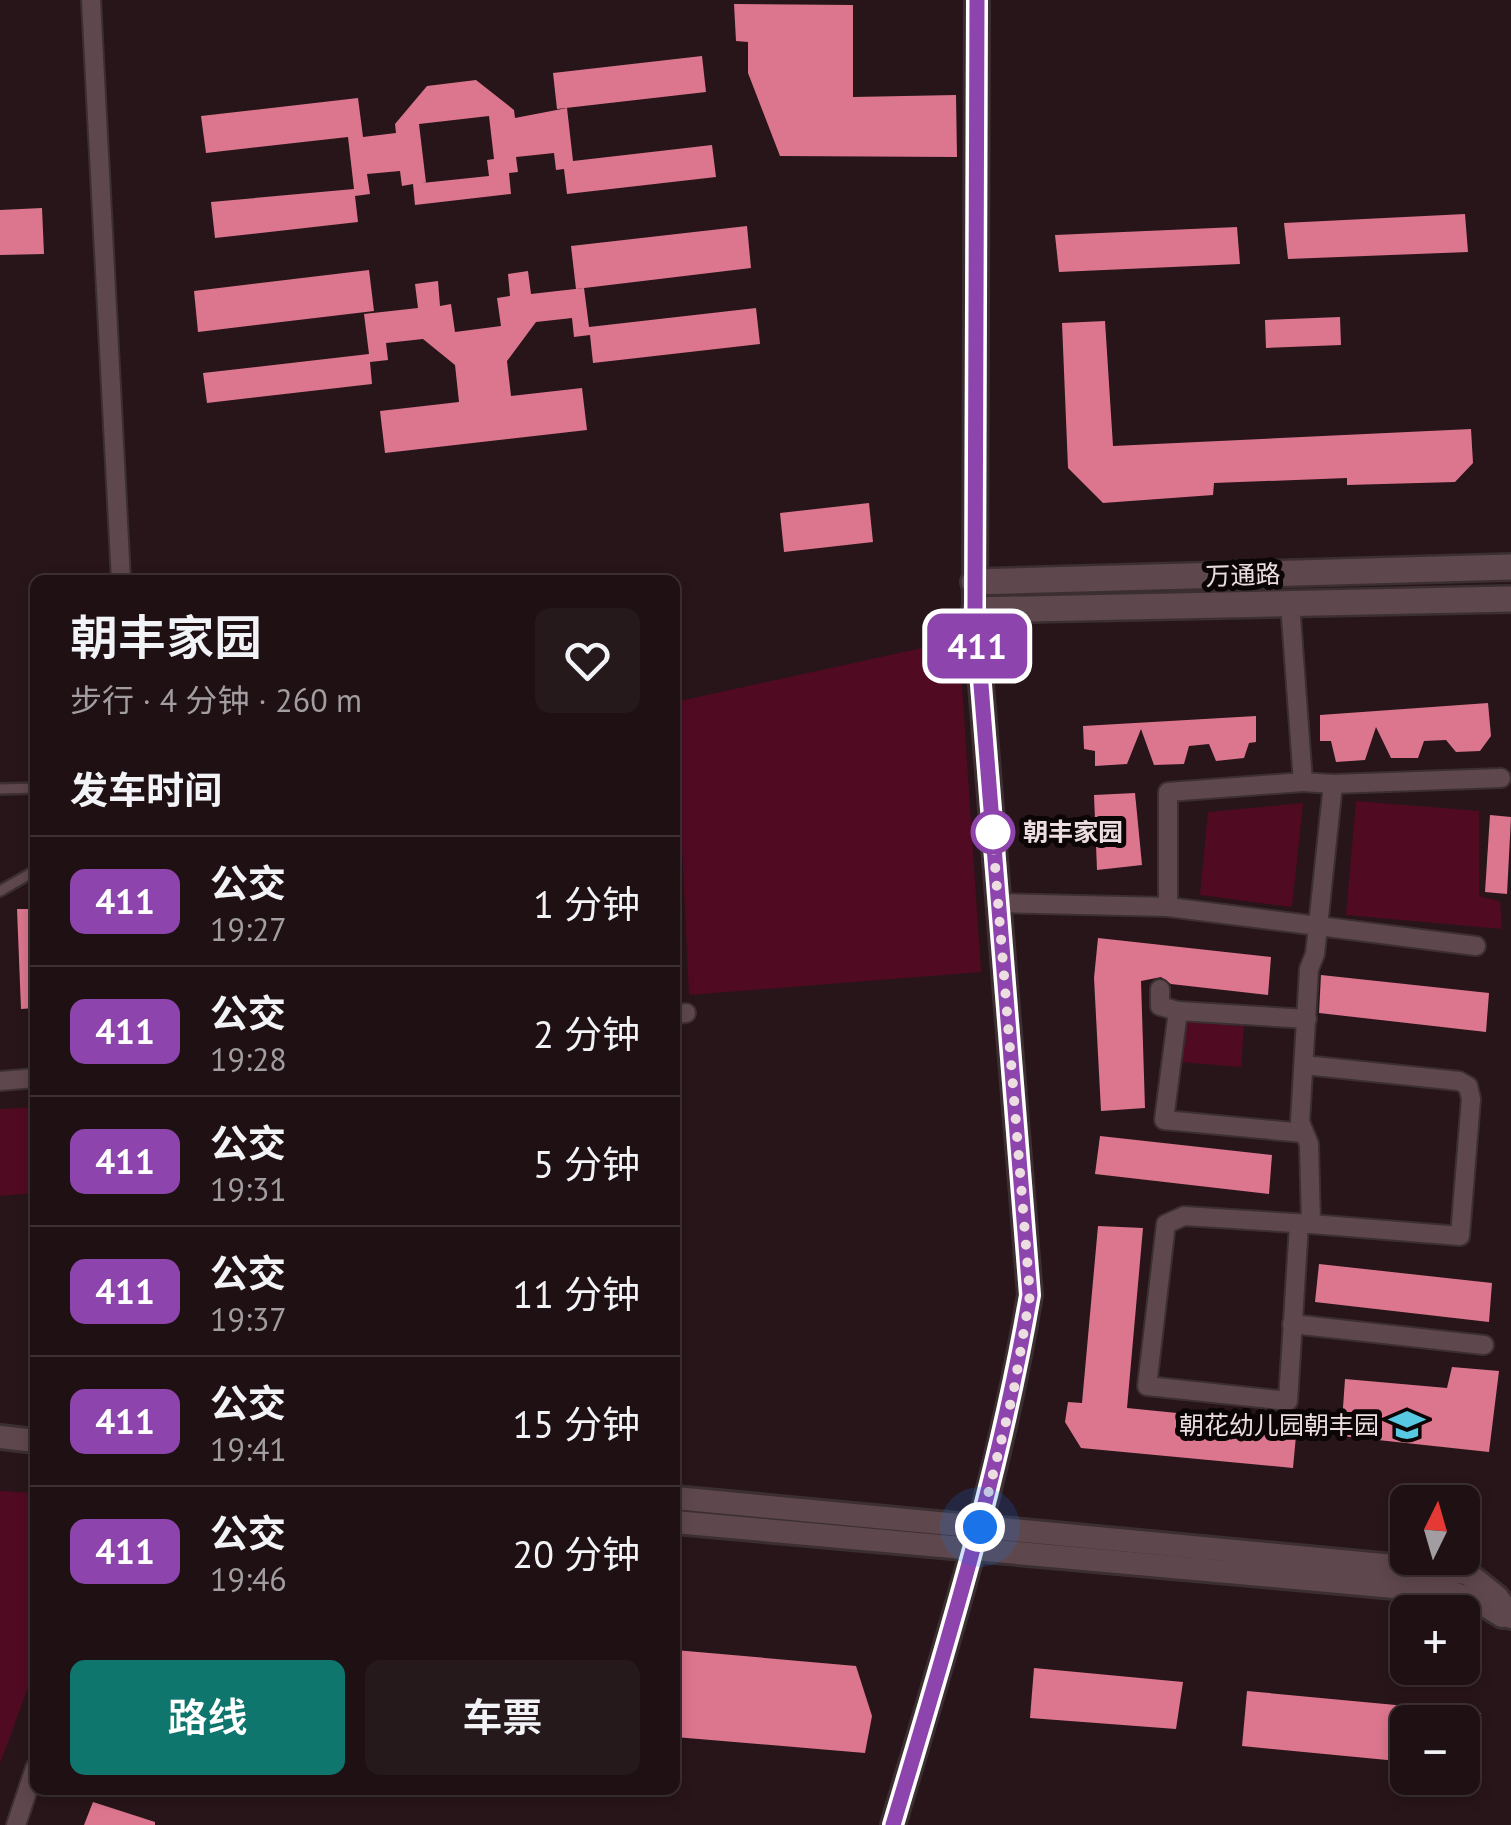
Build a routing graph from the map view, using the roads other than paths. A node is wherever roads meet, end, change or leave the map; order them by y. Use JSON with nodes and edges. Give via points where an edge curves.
{"nodes":[{"id":1,"x":91,"y":0,"type":"edge"},
{"id":2,"x":977,"y":0,"type":"edge"},
{"id":3,"x":1511,"y":567,"type":"edge"},
{"id":4,"x":120,"y":575,"type":"edge"},
{"id":5,"x":974,"y":582,"type":"junction"},
{"id":6,"x":1511,"y":599,"type":"edge"},
{"id":7,"x":1290,"y":603,"type":"junction"},
{"id":8,"x":975,"y":610,"type":"junction"},
{"id":9,"x":1500,"y":778,"type":"dead end"},
{"id":10,"x":1303,"y":782,"type":"junction"},
{"id":11,"x":1333,"y":784,"type":"junction"},
{"id":12,"x":30,"y":788,"type":"edge"},
{"id":13,"x":0,"y":789,"type":"edge"},
{"id":14,"x":30,"y":874,"type":"edge"},
{"id":15,"x":0,"y":891,"type":"edge"},
{"id":16,"x":999,"y":903,"type":"junction"},
{"id":17,"x":1168,"y":907,"type":"junction"},
{"id":18,"x":1318,"y":926,"type":"junction"},
{"id":19,"x":1476,"y":946,"type":"dead end"},
{"id":20,"x":1160,"y":989,"type":"dead end"},
{"id":21,"x":1178,"y":1011,"type":"junction"},
{"id":22,"x":1307,"y":1019,"type":"junction"},
{"id":23,"x":1304,"y":1065,"type":"junction"},
{"id":24,"x":30,"y":1078,"type":"edge"},
{"id":25,"x":0,"y":1081,"type":"edge"},
{"id":26,"x":1304,"y":1133,"type":"junction"},
{"id":27,"x":1305,"y":1224,"type":"junction"},
{"id":28,"x":1292,"y":1324,"type":"junction"},
{"id":29,"x":1484,"y":1345,"type":"dead end"},
{"id":30,"x":0,"y":1437,"type":"edge"},
{"id":31,"x":30,"y":1440,"type":"edge"},
{"id":32,"x":680,"y":1499,"type":"edge"},
{"id":33,"x":680,"y":1522,"type":"edge"},
{"id":34,"x":977,"y":1539,"type":"junction"},
{"id":35,"x":1511,"y":1620,"type":"edge"},
{"id":36,"x":30,"y":1783,"type":"edge"},
{"id":37,"x":16,"y":1825,"type":"edge"},
{"id":38,"x":893,"y":1825,"type":"edge"}],
"edges":[{"from":1,"to":4,"type":"street"},
{"from":2,"to":5,"type":"street"},
{"from":3,"to":5,"type":"main road","name":"万通路"},
{"from":5,"to":8,"type":"street"},
{"from":6,"to":7,"type":"main road","name":"万通路"},
{"from":7,"to":8,"type":"main road","name":"万通路"},
{"from":7,"to":10,"type":"street"},
{"from":8,"to":16,"type":"street"},
{"from":9,"to":11,"type":"street"},
{"from":10,"to":11,"type":"street"},
{"from":10,"to":17,"type":"street","via":[[1168,792]]},
{"from":11,"to":18,"type":"street"},
{"from":12,"to":13,"type":"lane"},
{"from":14,"to":15,"type":"lane"},
{"from":16,"to":17,"type":"street"},
{"from":16,"to":34,"type":"street","via":[[1030,1295]]},
{"from":17,"to":18,"type":"street"},
{"from":18,"to":19,"type":"street"},
{"from":18,"to":22,"type":"street"},
{"from":20,"to":21,"type":"street","via":[[1160,1006]]},
{"from":21,"to":22,"type":"street"},
{"from":21,"to":26,"type":"street","via":[[1164,1120]]},
{"from":22,"to":23,"type":"street"},
{"from":23,"to":26,"type":"street"},
{"from":23,"to":27,"type":"street","via":[[1459,1082],[1468,1086],[1471,1099],[1460,1236]]},
{"from":24,"to":25,"type":"street"},
{"from":26,"to":27,"type":"street"},
{"from":27,"to":28,"type":"street"},
{"from":27,"to":28,"type":"street","via":[[1184,1216],[1166,1224],[1147,1386],[1288,1401]]},
{"from":28,"to":29,"type":"street"},
{"from":30,"to":31,"type":"street"},
{"from":32,"to":34,"type":"street"},
{"from":33,"to":34,"type":"street"},
{"from":34,"to":35,"type":"street","via":[[1449,1592]]},
{"from":34,"to":38,"type":"street"},
{"from":36,"to":37,"type":"street"}]}
